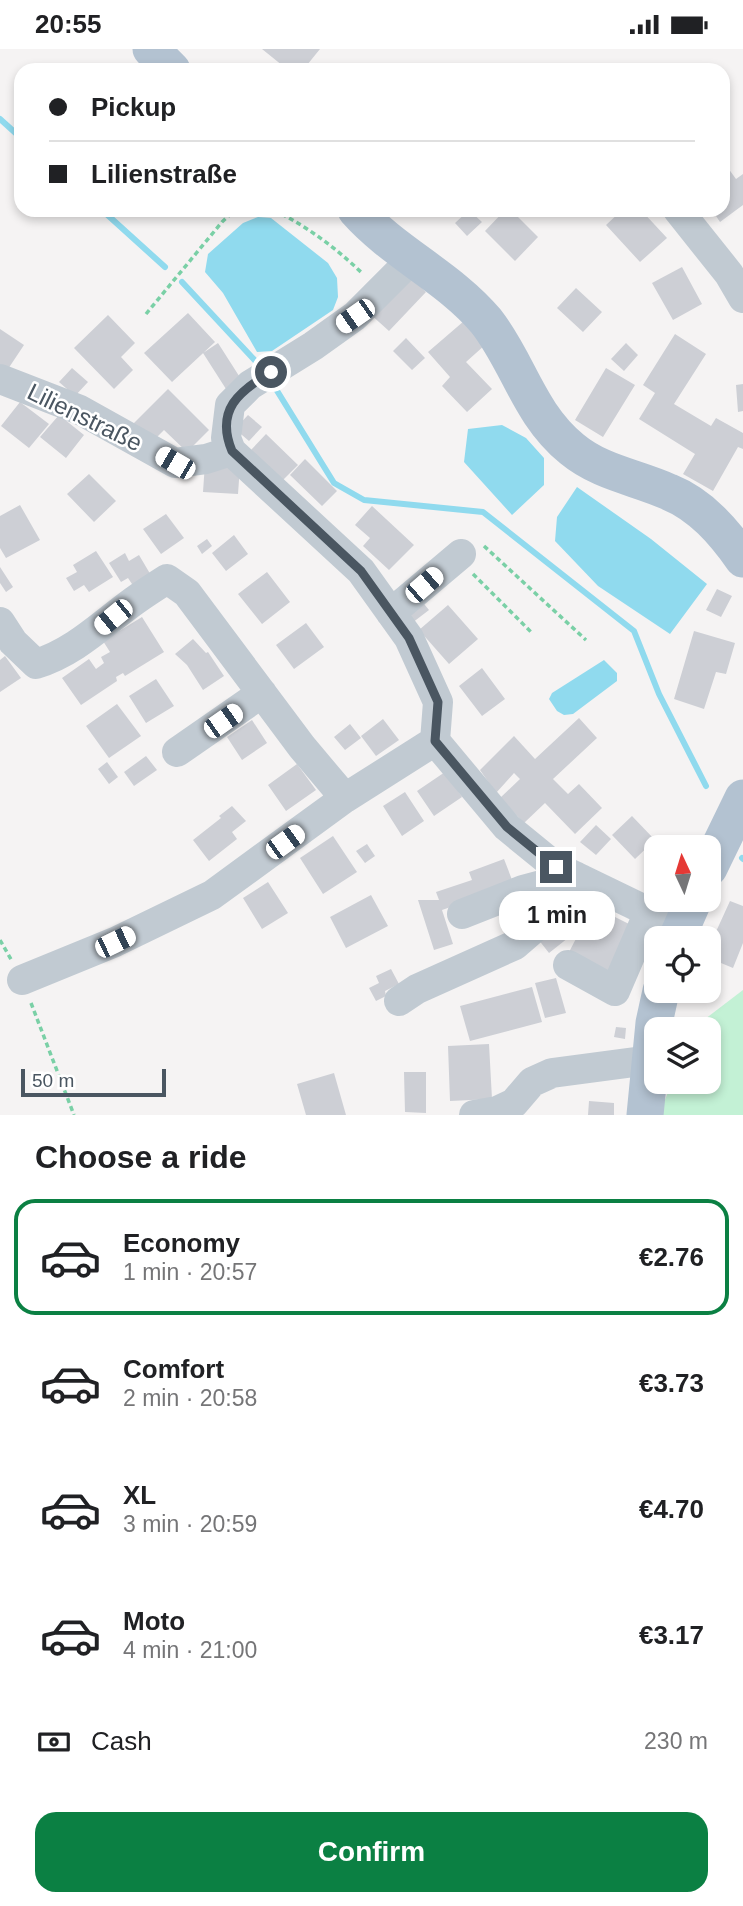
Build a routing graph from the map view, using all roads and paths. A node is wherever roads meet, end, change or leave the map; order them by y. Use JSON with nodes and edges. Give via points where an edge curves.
{"nodes":[{"id":1,"x":151,"y":49,"type":"edge"},
{"id":2,"x":165,"y":63,"type":"edge"},
{"id":3,"x":227,"y":217,"type":"edge"},
{"id":4,"x":289,"y":217,"type":"edge"},
{"id":5,"x":684,"y":217,"type":"edge"},
{"id":6,"x":363,"y":218,"type":"edge"},
{"id":7,"x":413,"y":258,"type":"junction"},
{"id":8,"x":379,"y":290,"type":"junction"},
{"id":9,"x":743,"y":299,"type":"edge"},
{"id":10,"x":146,"y":314,"type":"dead end"},
{"id":11,"x":0,"y":379,"type":"edge"},
{"id":12,"x":232,"y":451,"type":"junction"},
{"id":13,"x":459,"y":556,"type":"junction"},
{"id":14,"x":743,"y":559,"type":"edge"},
{"id":15,"x":391,"y":613,"type":"junction"},
{"id":16,"x":0,"y":622,"type":"edge"},
{"id":17,"x":532,"y":633,"type":"dead end"},
{"id":18,"x":586,"y":640,"type":"dead end"},
{"id":19,"x":262,"y":693,"type":"junction"},
{"id":20,"x":435,"y":741,"type":"junction"},
{"id":21,"x":177,"y":752,"type":"dead end"},
{"id":22,"x":345,"y":798,"type":"junction"},
{"id":23,"x":743,"y":799,"type":"edge"},
{"id":24,"x":721,"y":844,"type":"edge"},
{"id":25,"x":578,"y":878,"type":"junction"},
{"id":26,"x":462,"y":914,"type":"dead end"},
{"id":27,"x":675,"y":919,"type":"edge"},
{"id":28,"x":0,"y":940,"type":"edge"},
{"id":29,"x":568,"y":965,"type":"dead end"},
{"id":30,"x":22,"y":980,"type":"junction"},
{"id":31,"x":398,"y":1002,"type":"dead end"},
{"id":32,"x":644,"y":1061,"type":"edge"},
{"id":33,"x":647,"y":1094,"type":"edge"},
{"id":34,"x":74,"y":1115,"type":"edge"},
{"id":35,"x":474,"y":1115,"type":"edge"},
{"id":36,"x":645,"y":1115,"type":"edge"}],
"edges":[{"from":1,"to":2,"type":"main road"},
{"from":3,"to":10,"type":"path"},
{"from":4,"to":8,"type":"path","via":[[327,241]]},
{"from":5,"to":9,"type":"street"},
{"from":6,"to":7,"type":"main road"},
{"from":7,"to":8,"type":"street"},
{"from":7,"to":14,"type":"main road","via":[[486,321],[547,426],[573,450],[690,504],[711,520]]},
{"from":8,"to":12,"type":"street","via":[[355,316],[250,385],[230,405],[226,438]]},
{"from":11,"to":12,"type":"street","name":"Lilienstraße","via":[[80,410],[175,463]]},
{"from":12,"to":15,"type":"street","via":[[361,571]]},
{"from":13,"to":15,"type":"street"},
{"from":13,"to":17,"type":"path"},
{"from":13,"to":18,"type":"path","via":[[477,540]]},
{"from":15,"to":20,"type":"street","via":[[409,638],[438,702]]},
{"from":16,"to":19,"type":"street","via":[[36,664],[57,657],[167,579],[187,593]]},
{"from":19,"to":21,"type":"street"},
{"from":19,"to":22,"type":"street"},
{"from":20,"to":22,"type":"street"},
{"from":20,"to":25,"type":"street","via":[[507,827],[556,867]]},
{"from":22,"to":30,"type":"street","via":[[212,895]]},
{"from":23,"to":24,"type":"main road"},
{"from":25,"to":26,"type":"street","via":[[523,890]]},
{"from":25,"to":27,"type":"street"},
{"from":25,"to":31,"type":"street","via":[[552,913],[515,945]]},
{"from":27,"to":29,"type":"street","via":[[615,991]]},
{"from":28,"to":30,"type":"path"},
{"from":30,"to":34,"type":"path"},
{"from":32,"to":35,"type":"street","via":[[552,1073],[532,1082],[514,1103]]},
{"from":33,"to":36,"type":"main road"}]}
